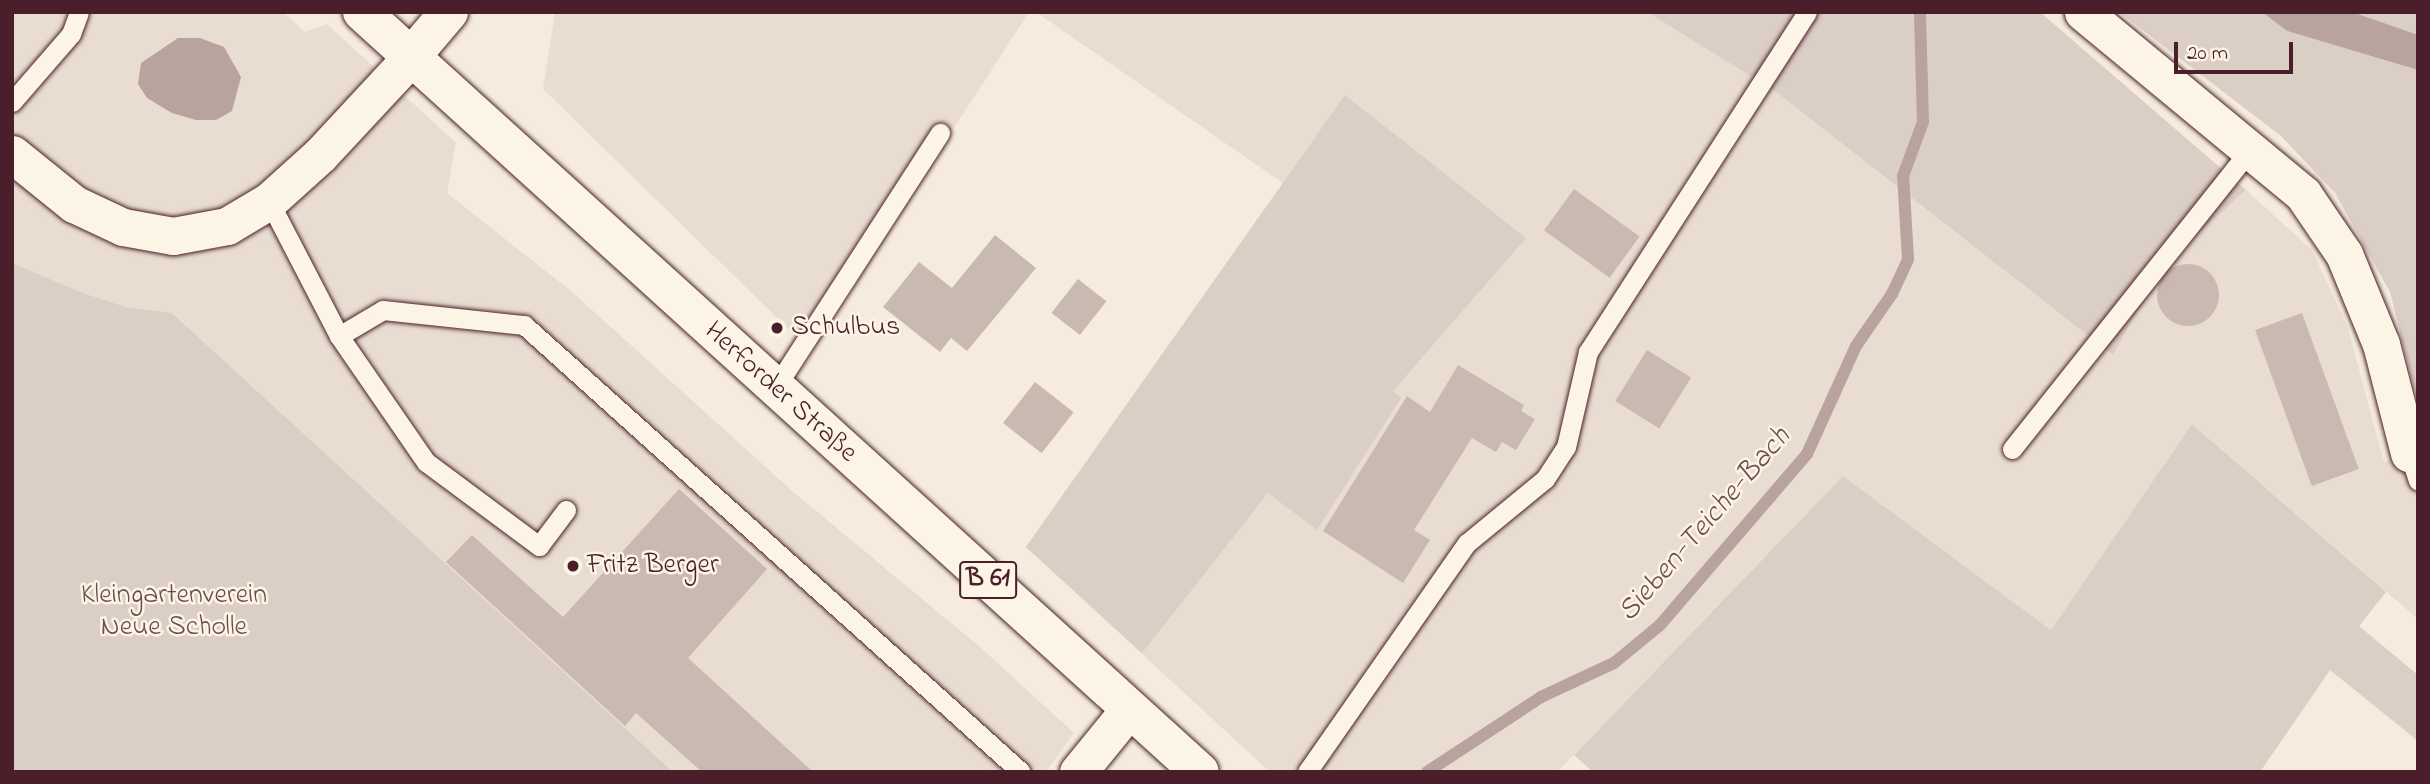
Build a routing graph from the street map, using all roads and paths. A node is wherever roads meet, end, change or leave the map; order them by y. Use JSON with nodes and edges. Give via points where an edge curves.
{"nodes":[{"id":1,"x":79,"y":12,"type":"edge"},
{"id":2,"x":362,"y":12,"type":"edge"},
{"id":3,"x":449,"y":12,"type":"edge"},
{"id":4,"x":1807,"y":12,"type":"edge"},
{"id":5,"x":2083,"y":12,"type":"edge"},
{"id":6,"x":411,"y":57,"type":"junction"},
{"id":7,"x":12,"y":102,"type":"edge"},
{"id":8,"x":940,"y":133,"type":"dead end"},
{"id":9,"x":2251,"y":148,"type":"junction"},
{"id":10,"x":12,"y":154,"type":"edge"},
{"id":11,"x":269,"y":201,"type":"junction"},
{"id":12,"x":339,"y":336,"type":"junction"},
{"id":13,"x":775,"y":388,"type":"junction"},
{"id":14,"x":2012,"y":449,"type":"dead end"},
{"id":15,"x":2413,"y":467,"type":"edge"},
{"id":16,"x":566,"y":510,"type":"dead end"},
{"id":17,"x":1130,"y":708,"type":"junction"},
{"id":18,"x":1021,"y":772,"type":"edge"},
{"id":19,"x":1078,"y":772,"type":"edge"},
{"id":20,"x":1200,"y":772,"type":"edge"},
{"id":21,"x":1307,"y":772,"type":"edge"}],
"edges":[{"from":1,"to":7,"type":"lane","via":[[71,34]]},
{"from":2,"to":6,"type":"main road","name":"Herforder Straße","number":"B 61"},
{"from":3,"to":6,"type":"main road"},
{"from":4,"to":21,"type":"lane","via":[[1588,352],[1566,447],[1545,480],[1467,543]]},
{"from":5,"to":9,"type":"street"},
{"from":6,"to":11,"type":"street","via":[[320,155]]},
{"from":6,"to":13,"type":"main road","name":"Herforder Straße","number":"B 61"},
{"from":8,"to":13,"type":"lane"},
{"from":9,"to":14,"type":"lane"},
{"from":9,"to":15,"type":"street","via":[[2303,194],[2344,254],[2381,344]]},
{"from":10,"to":11,"type":"street","via":[[74,204],[123,227],[173,236],[227,226]]},
{"from":11,"to":12,"type":"lane"},
{"from":12,"to":16,"type":"lane","via":[[426,461],[539,546]]},
{"from":12,"to":18,"type":"lane","via":[[383,310],[524,325]]},
{"from":13,"to":17,"type":"main road","name":"Herforder Straße","number":"B 61"},
{"from":17,"to":19,"type":"street"},
{"from":17,"to":20,"type":"main road","name":"Herforder Straße","number":"B 61"}]}
